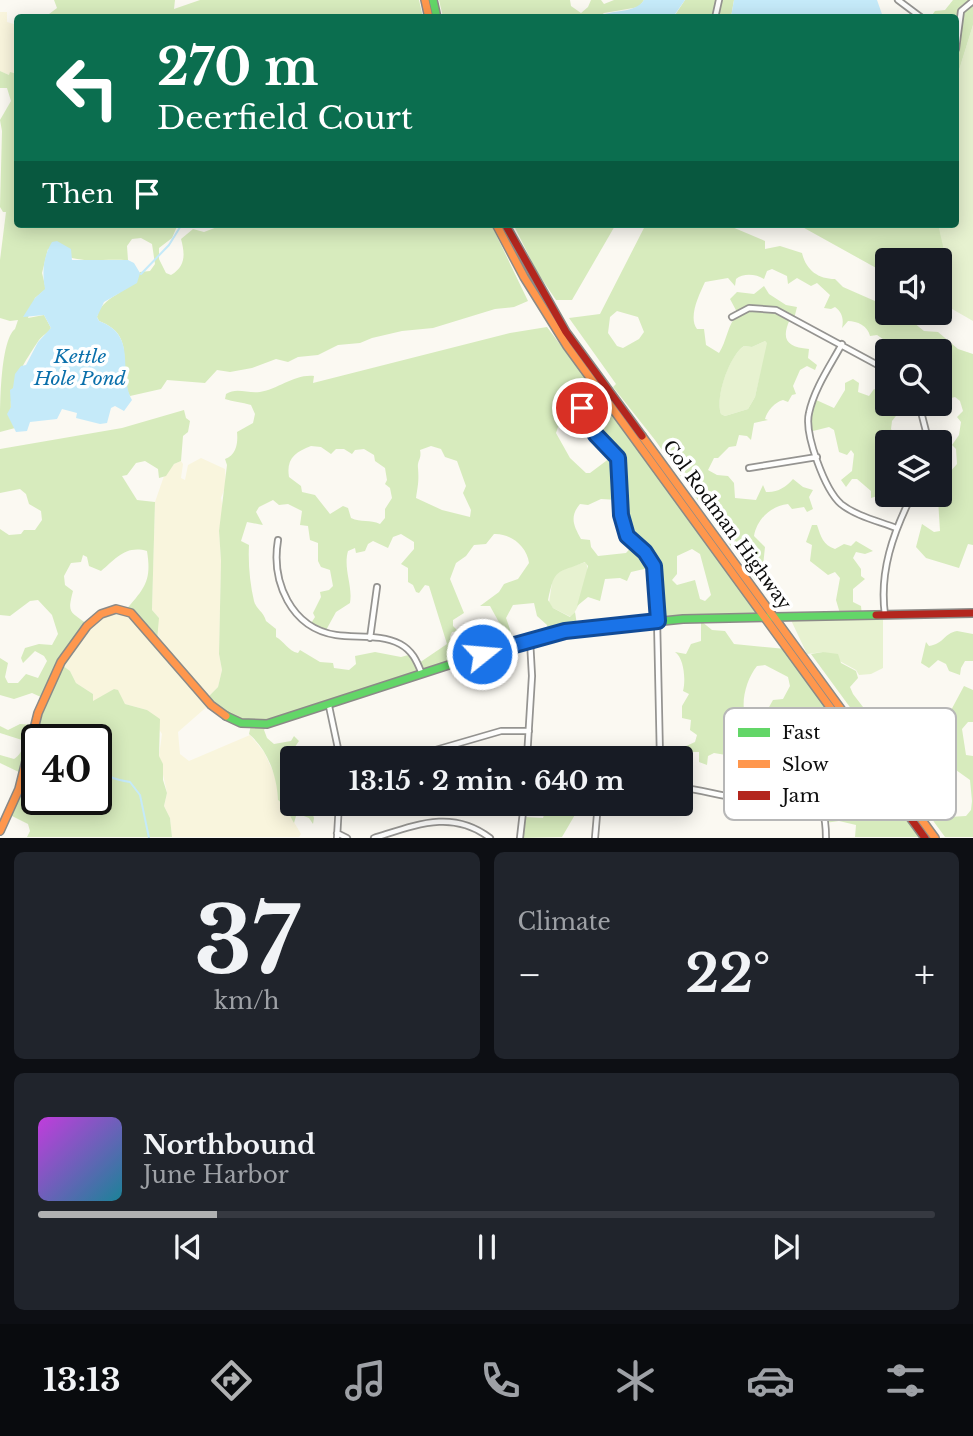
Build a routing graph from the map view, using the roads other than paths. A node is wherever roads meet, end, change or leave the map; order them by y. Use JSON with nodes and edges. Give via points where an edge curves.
{"nodes":[{"id":1,"x":898,"y":0,"type":"edge"},
{"id":2,"x":973,"y":1,"type":"edge"},
{"id":3,"x":917,"y":14,"type":"edge"},
{"id":4,"x":959,"y":24,"type":"edge"},
{"id":5,"x":498,"y":228,"type":"edge"},
{"id":6,"x":507,"y":228,"type":"edge"},
{"id":7,"x":732,"y":317,"type":"dead end"},
{"id":8,"x":842,"y":344,"type":"junction"},
{"id":9,"x":875,"y":363,"type":"edge"},
{"id":10,"x":570,"y":399,"type":"dead end"},
{"id":11,"x":817,"y":457,"type":"junction"},
{"id":12,"x":749,"y":468,"type":"dead end"},
{"id":13,"x":906,"y":507,"type":"edge"},
{"id":14,"x":896,"y":528,"type":"junction"},
{"id":15,"x":278,"y":540,"type":"dead end"},
{"id":16,"x":377,"y":587,"type":"dead end"},
{"id":17,"x":973,"y":613,"type":"edge"},
{"id":18,"x":885,"y":615,"type":"junction"},
{"id":19,"x":766,"y":617,"type":"junction"},
{"id":20,"x":776,"y":617,"type":"junction"},
{"id":21,"x":658,"y":621,"type":"junction"},
{"id":22,"x":370,"y":638,"type":"junction"},
{"id":23,"x":530,"y":640,"type":"junction"},
{"id":24,"x":422,"y":674,"type":"junction"},
{"id":25,"x":328,"y":706,"type":"junction"},
{"id":26,"x":831,"y":708,"type":"edge"},
{"id":27,"x":841,"y":708,"type":"edge"},
{"id":28,"x":529,"y":731,"type":"junction"},
{"id":29,"x":337,"y":746,"type":"edge"},
{"id":30,"x":449,"y":746,"type":"edge"},
{"id":31,"x":528,"y":746,"type":"edge"},
{"id":32,"x":660,"y":746,"type":"edge"},
{"id":33,"x":693,"y":790,"type":"edge"},
{"id":34,"x":724,"y":795,"type":"edge"},
{"id":35,"x":338,"y":816,"type":"edge"},
{"id":36,"x":523,"y":816,"type":"edge"},
{"id":37,"x":597,"y":816,"type":"edge"},
{"id":38,"x":822,"y":820,"type":"edge"},
{"id":39,"x":912,"y":820,"type":"edge"},
{"id":40,"x":922,"y":820,"type":"edge"},
{"id":41,"x":0,"y":831,"type":"edge"},
{"id":42,"x":337,"y":835,"type":"edge"},
{"id":43,"x":347,"y":838,"type":"edge"},
{"id":44,"x":374,"y":838,"type":"edge"},
{"id":45,"x":490,"y":838,"type":"edge"},
{"id":46,"x":520,"y":838,"type":"edge"},
{"id":47,"x":596,"y":838,"type":"edge"},
{"id":48,"x":825,"y":838,"type":"edge"},
{"id":49,"x":925,"y":838,"type":"edge"},
{"id":50,"x":935,"y":838,"type":"edge"}],
"edges":[{"from":1,"to":3,"type":"street"},
{"from":2,"to":4,"type":"street","via":[[963,4]]},
{"from":5,"to":19,"type":"main road","name":"Col Rodman Highway","via":[[556,330]]},
{"from":6,"to":20,"type":"main road","name":"Col Rodman Highway","via":[[566,332]]},
{"from":7,"to":8,"type":"street","via":[[749,308],[770,309]]},
{"from":8,"to":9,"type":"street"},
{"from":8,"to":11,"type":"street","via":[[809,412],[809,432]]},
{"from":10,"to":21,"type":"street","via":[[582,408],[596,435],[618,458],[621,515],[627,536],[654,566]]},
{"from":11,"to":12,"type":"street"},
{"from":11,"to":14,"type":"street","via":[[837,500],[852,511]]},
{"from":13,"to":14,"type":"street"},
{"from":14,"to":18,"type":"street","via":[[884,575]]},
{"from":15,"to":22,"type":"street","via":[[278,578],[297,615],[327,634]]},
{"from":16,"to":22,"type":"street"},
{"from":17,"to":18,"type":"main road"},
{"from":18,"to":20,"type":"main road"},
{"from":19,"to":20,"type":"main road"},
{"from":19,"to":21,"type":"main road"},
{"from":19,"to":26,"type":"main road","name":"Col Rodman Highway"},
{"from":20,"to":27,"type":"main road","name":"Col Rodman Highway"},
{"from":21,"to":23,"type":"main road","via":[[565,631]]},
{"from":21,"to":32,"type":"street"},
{"from":22,"to":24,"type":"street","via":[[391,640],[406,648]]},
{"from":23,"to":24,"type":"main road"},
{"from":23,"to":28,"type":"street"},
{"from":24,"to":25,"type":"main road"},
{"from":25,"to":29,"type":"street"},
{"from":25,"to":41,"type":"main road","via":[[267,724],[232,720],[211,705],[131,613],[111,609],[85,628],[50,685],[16,797]]},
{"from":28,"to":30,"type":"street","via":[[501,731]]},
{"from":28,"to":31,"type":"street"},
{"from":33,"to":34,"type":"street"},
{"from":35,"to":42,"type":"street"},
{"from":36,"to":46,"type":"street"},
{"from":37,"to":47,"type":"street"},
{"from":38,"to":48,"type":"street"},
{"from":39,"to":49,"type":"main road","name":"Col Rodman Highway"},
{"from":40,"to":50,"type":"main road","name":"Col Rodman Highway"},
{"from":42,"to":43,"type":"street"},
{"from":44,"to":45,"type":"street","via":[[443,820],[468,824]]}]}
